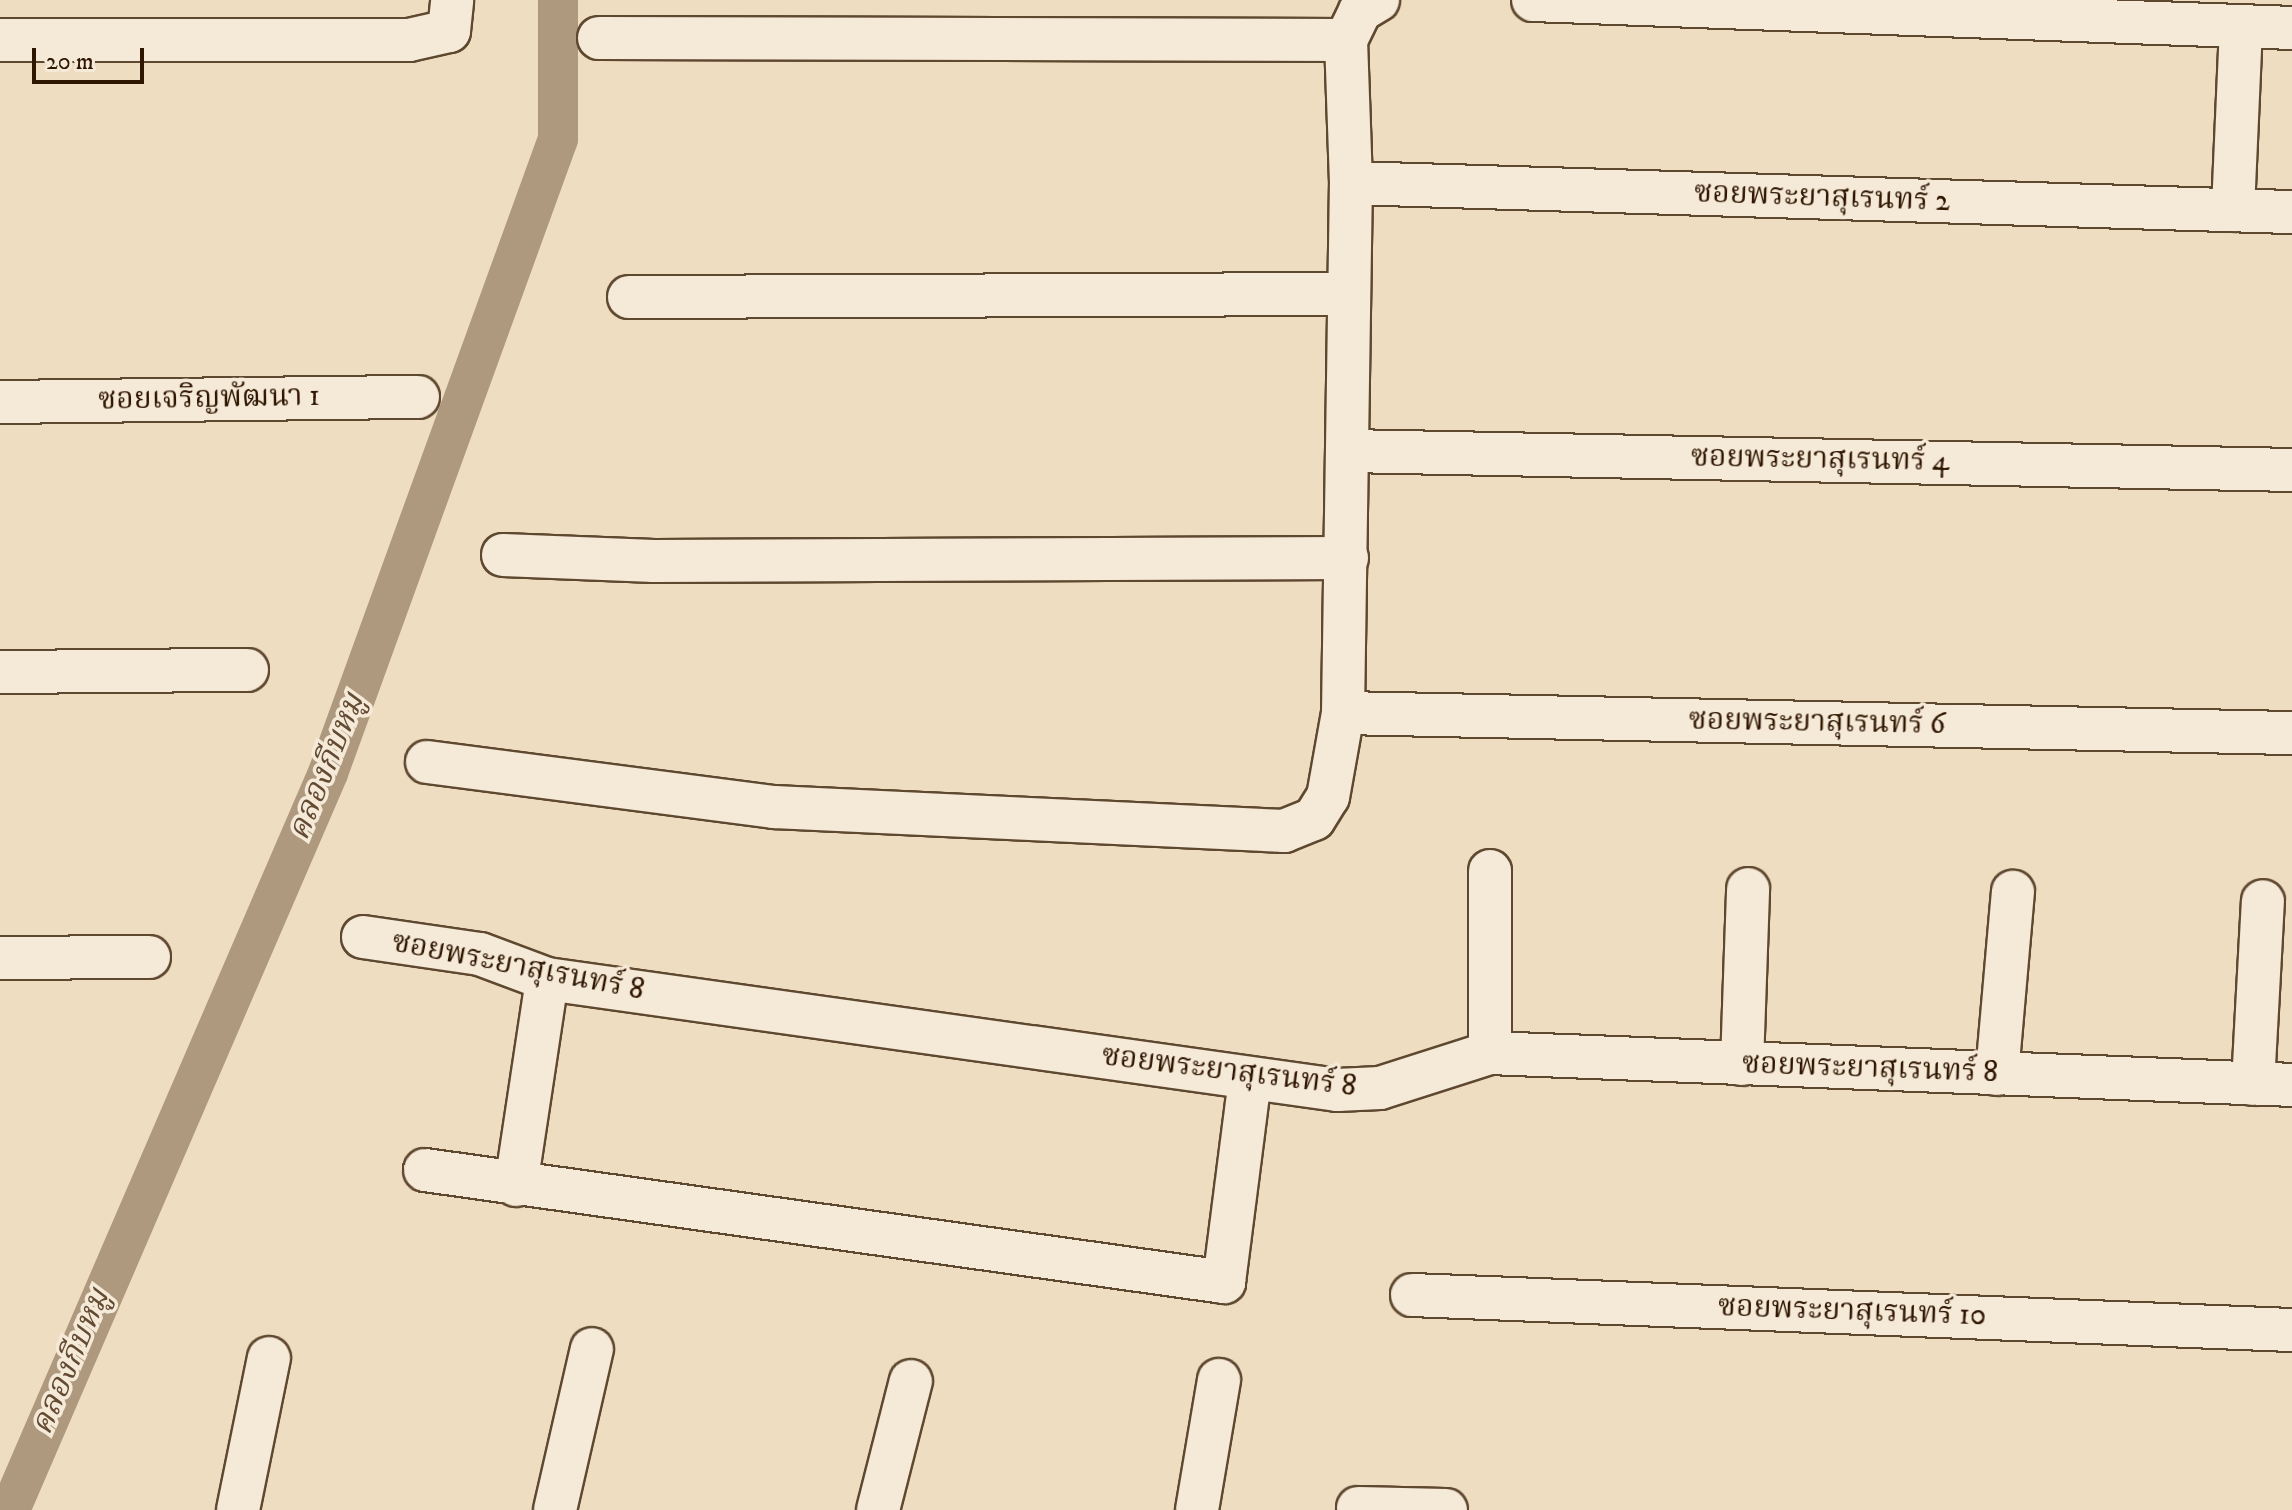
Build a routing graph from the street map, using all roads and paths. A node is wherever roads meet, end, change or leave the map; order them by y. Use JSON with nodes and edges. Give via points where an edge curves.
{"nodes":[{"id":1,"x":452,"y":0,"type":"edge"},
{"id":2,"x":1378,"y":0,"type":"edge"},
{"id":3,"x":1533,"y":0,"type":"edge"},
{"id":4,"x":2241,"y":26,"type":"junction"},
{"id":5,"x":2292,"y":28,"type":"edge"},
{"id":6,"x":599,"y":38,"type":"dead end"},
{"id":7,"x":0,"y":40,"type":"edge"},
{"id":8,"x":1346,"y":40,"type":"junction"},
{"id":9,"x":1351,"y":183,"type":"junction"},
{"id":10,"x":2233,"y":210,"type":"junction"},
{"id":11,"x":2292,"y":212,"type":"edge"},
{"id":12,"x":1346,"y":294,"type":"junction"},
{"id":13,"x":629,"y":297,"type":"dead end"},
{"id":14,"x":418,"y":397,"type":"dead end"},
{"id":15,"x":0,"y":402,"type":"edge"},
{"id":16,"x":1348,"y":451,"type":"junction"},
{"id":17,"x":2292,"y":470,"type":"edge"},
{"id":18,"x":503,"y":555,"type":"dead end"},
{"id":19,"x":1347,"y":558,"type":"junction"},
{"id":20,"x":247,"y":670,"type":"dead end"},
{"id":21,"x":0,"y":672,"type":"edge"},
{"id":22,"x":1343,"y":713,"type":"junction"},
{"id":23,"x":2292,"y":733,"type":"edge"},
{"id":24,"x":427,"y":762,"type":"dead end"},
{"id":25,"x":1490,"y":871,"type":"dead end"},
{"id":26,"x":1748,"y":889,"type":"dead end"},
{"id":27,"x":2013,"y":892,"type":"dead end"},
{"id":28,"x":2263,"y":901,"type":"dead end"},
{"id":29,"x":363,"y":937,"type":"dead end"},
{"id":30,"x":149,"y":957,"type":"dead end"},
{"id":31,"x":0,"y":958,"type":"edge"},
{"id":32,"x":547,"y":979,"type":"junction"},
{"id":33,"x":1490,"y":1053,"type":"junction"},
{"id":34,"x":1742,"y":1064,"type":"junction"},
{"id":35,"x":1997,"y":1074,"type":"junction"},
{"id":36,"x":1250,"y":1079,"type":"junction"},
{"id":37,"x":2273,"y":1085,"type":"edge"},
{"id":38,"x":425,"y":1170,"type":"dead end"},
{"id":39,"x":516,"y":1185,"type":"junction"},
{"id":40,"x":1412,"y":1295,"type":"dead end"},
{"id":41,"x":2292,"y":1330,"type":"edge"},
{"id":42,"x":592,"y":1349,"type":"dead end"},
{"id":43,"x":269,"y":1358,"type":"dead end"},
{"id":44,"x":1219,"y":1380,"type":"dead end"},
{"id":45,"x":911,"y":1381,"type":"dead end"},
{"id":46,"x":1358,"y":1508,"type":"edge"},
{"id":47,"x":238,"y":1510,"type":"edge"},
{"id":48,"x":555,"y":1510,"type":"edge"},
{"id":49,"x":878,"y":1510,"type":"edge"},
{"id":50,"x":1197,"y":1510,"type":"edge"},
{"id":51,"x":1446,"y":1510,"type":"edge"}],
"edges":[{"from":1,"to":7,"type":"street","via":[[449,31],[409,40]]},
{"from":2,"to":8,"type":"street","via":[[1360,11]]},
{"from":3,"to":4,"type":"street"},
{"from":4,"to":5,"type":"street"},
{"from":4,"to":10,"type":"street"},
{"from":6,"to":8,"type":"street"},
{"from":8,"to":9,"type":"street"},
{"from":9,"to":10,"type":"street","name":"ซอยพระยาสุเรนทร์ 2"},
{"from":9,"to":12,"type":"street"},
{"from":10,"to":11,"type":"street","name":"ซอยพระยาสุเรนทร์ 2"},
{"from":12,"to":13,"type":"street"},
{"from":12,"to":16,"type":"street"},
{"from":14,"to":15,"type":"street","name":"ซอยเจริญพัฒนา 1"},
{"from":16,"to":17,"type":"street","name":"ซอยพระยาสุเรนทร์ 4"},
{"from":16,"to":19,"type":"street"},
{"from":18,"to":19,"type":"street","via":[[654,561]]},
{"from":19,"to":22,"type":"street"},
{"from":20,"to":21,"type":"street"},
{"from":22,"to":23,"type":"street","name":"ซอยพระยาสุเรนทร์ 6"},
{"from":22,"to":24,"type":"street","via":[[1328,797],[1314,819],[1284,831],[774,807]]},
{"from":25,"to":33,"type":"street"},
{"from":26,"to":34,"type":"street"},
{"from":27,"to":35,"type":"street"},
{"from":28,"to":37,"type":"street"},
{"from":29,"to":32,"type":"street","name":"ซอยพระยาสุเรนทร์ 8","via":[[480,954]]},
{"from":30,"to":31,"type":"street"},
{"from":32,"to":36,"type":"street","name":"ซอยพระยาสุเรนทร์ 8"},
{"from":32,"to":39,"type":"street"},
{"from":33,"to":34,"type":"street","name":"ซอยพระยาสุเรนทร์ 8"},
{"from":33,"to":36,"type":"street","name":"ซอยพระยาสุเรนทร์ 8","via":[[1380,1088],[1337,1090]]},
{"from":34,"to":35,"type":"street","name":"ซอยพระยาสุเรนทร์ 8"},
{"from":35,"to":37,"type":"street","name":"ซอยพระยาสุเรนทร์ 8"},
{"from":36,"to":39,"type":"street","via":[[1224,1282]]},
{"from":38,"to":39,"type":"street"},
{"from":40,"to":41,"type":"street","name":"ซอยพระยาสุเรนทร์ 10"},
{"from":42,"to":48,"type":"street"},
{"from":43,"to":47,"type":"street"},
{"from":44,"to":50,"type":"street"},
{"from":45,"to":49,"type":"street"},
{"from":46,"to":51,"type":"street"}]}
